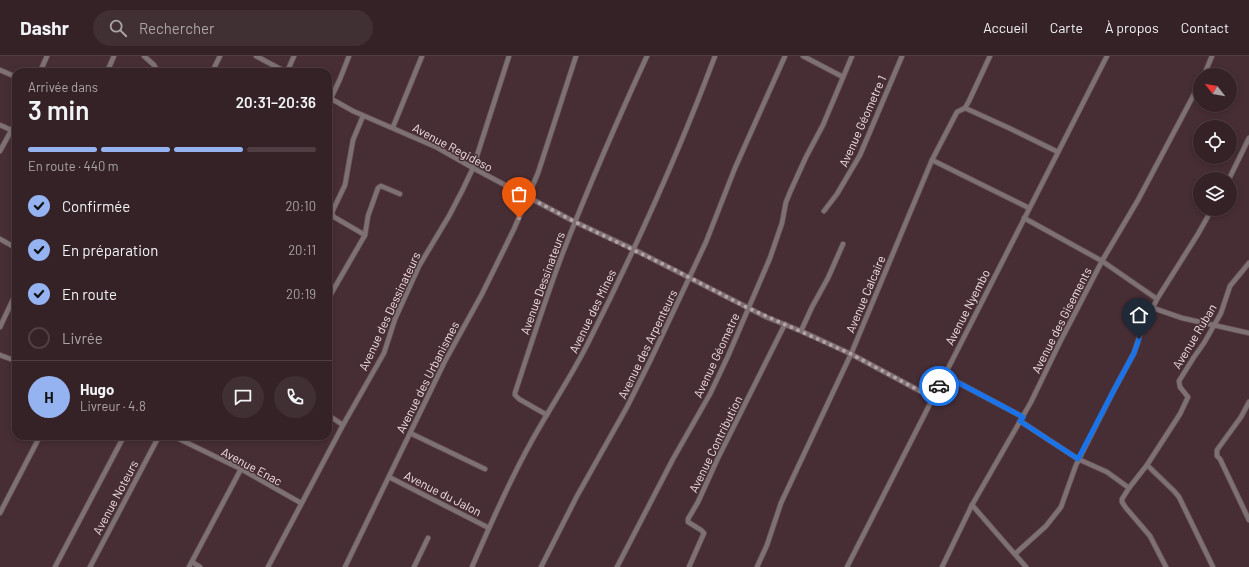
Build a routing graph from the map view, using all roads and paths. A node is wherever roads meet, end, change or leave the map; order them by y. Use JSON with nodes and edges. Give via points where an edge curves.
{"nodes":[{"id":1,"x":47,"y":56,"type":"edge"},
{"id":2,"x":114,"y":56,"type":"edge"},
{"id":3,"x":144,"y":56,"type":"edge"},
{"id":4,"x":220,"y":56,"type":"edge"},
{"id":5,"x":256,"y":56,"type":"edge"},
{"id":6,"x":294,"y":56,"type":"edge"},
{"id":7,"x":349,"y":56,"type":"edge"},
{"id":8,"x":422,"y":56,"type":"edge"},
{"id":9,"x":509,"y":56,"type":"edge"},
{"id":10,"x":576,"y":56,"type":"edge"},
{"id":11,"x":647,"y":56,"type":"edge"},
{"id":12,"x":715,"y":56,"type":"edge"},
{"id":13,"x":785,"y":56,"type":"edge"},
{"id":14,"x":803,"y":56,"type":"edge"},
{"id":15,"x":852,"y":56,"type":"edge"},
{"id":16,"x":902,"y":56,"type":"edge"},
{"id":17,"x":990,"y":56,"type":"edge"},
{"id":18,"x":1107,"y":56,"type":"edge"},
{"id":19,"x":1212,"y":56,"type":"edge"},
{"id":20,"x":42,"y":68,"type":"edge"},
{"id":21,"x":109,"y":68,"type":"edge"},
{"id":22,"x":156,"y":68,"type":"edge"},
{"id":23,"x":214,"y":68,"type":"edge"},
{"id":24,"x":278,"y":68,"type":"edge"},
{"id":25,"x":288,"y":68,"type":"edge"},
{"id":26,"x":1207,"y":68,"type":"edge"},
{"id":27,"x":0,"y":70,"type":"edge"},
{"id":28,"x":12,"y":75,"type":"edge"},
{"id":29,"x":843,"y":77,"type":"junction"},
{"id":30,"x":332,"y":95,"type":"edge"},
{"id":31,"x":1193,"y":96,"type":"edge"},
{"id":32,"x":332,"y":100,"type":"edge"},
{"id":33,"x":964,"y":108,"type":"junction"},
{"id":34,"x":363,"y":116,"type":"junction"},
{"id":35,"x":0,"y":125,"type":"edge"},
{"id":36,"x":393,"y":127,"type":"junction"},
{"id":37,"x":11,"y":130,"type":"joint"},
{"id":38,"x":1249,"y":138,"type":"edge"},
{"id":39,"x":0,"y":151,"type":"edge"},
{"id":40,"x":1058,"y":152,"type":"junction"},
{"id":41,"x":932,"y":160,"type":"junction"},
{"id":42,"x":473,"y":168,"type":"junction"},
{"id":43,"x":1232,"y":172,"type":"edge"},
{"id":44,"x":400,"y":194,"type":"dead end"},
{"id":45,"x":528,"y":197,"type":"junction"},
{"id":46,"x":1029,"y":208,"type":"junction"},
{"id":47,"x":824,"y":211,"type":"dead end"},
{"id":48,"x":1208,"y":216,"type":"edge"},
{"id":49,"x":1024,"y":218,"type":"junction"},
{"id":50,"x":575,"y":222,"type":"junction"},
{"id":51,"x":365,"y":235,"type":"junction"},
{"id":52,"x":0,"y":239,"type":"edge"},
{"id":53,"x":843,"y":244,"type":"dead end"},
{"id":54,"x":12,"y":246,"type":"edge"},
{"id":55,"x":633,"y":249,"type":"junction"},
{"id":56,"x":1102,"y":261,"type":"junction"},
{"id":57,"x":1249,"y":262,"type":"edge"},
{"id":58,"x":690,"y":278,"type":"junction"},
{"id":59,"x":332,"y":292,"type":"edge"},
{"id":60,"x":1157,"y":299,"type":"junction"},
{"id":61,"x":12,"y":302,"type":"edge"},
{"id":62,"x":748,"y":308,"type":"junction"},
{"id":63,"x":1153,"y":308,"type":"junction"},
{"id":64,"x":785,"y":324,"type":"junction"},
{"id":65,"x":1215,"y":326,"type":"junction"},
{"id":66,"x":0,"y":327,"type":"edge"},
{"id":67,"x":801,"y":331,"type":"junction"},
{"id":68,"x":1249,"y":333,"type":"edge"},
{"id":69,"x":851,"y":354,"type":"junction"},
{"id":70,"x":1,"y":356,"type":"edge"},
{"id":71,"x":12,"y":360,"type":"edge"},
{"id":72,"x":944,"y":375,"type":"junction"},
{"id":73,"x":933,"y":398,"type":"junction"},
{"id":74,"x":1249,"y":402,"type":"edge"},
{"id":75,"x":547,"y":414,"type":"junction"},
{"id":76,"x":332,"y":418,"type":"edge"},
{"id":77,"x":1022,"y":419,"type":"junction"},
{"id":78,"x":342,"y":425,"type":"junction"},
{"id":79,"x":410,"y":433,"type":"junction"},
{"id":80,"x":38,"y":440,"type":"edge"},
{"id":81,"x":122,"y":440,"type":"edge"},
{"id":82,"x":157,"y":440,"type":"edge"},
{"id":83,"x":181,"y":440,"type":"edge"},
{"id":84,"x":1078,"y":459,"type":"junction"},
{"id":85,"x":1147,"y":465,"type":"junction"},
{"id":86,"x":241,"y":469,"type":"junction"},
{"id":87,"x":485,"y":469,"type":"dead end"},
{"id":88,"x":388,"y":477,"type":"junction"},
{"id":89,"x":1129,"y":488,"type":"junction"},
{"id":90,"x":301,"y":504,"type":"junction"},
{"id":91,"x":972,"y":505,"type":"junction"},
{"id":92,"x":0,"y":513,"type":"edge"},
{"id":93,"x":1249,"y":520,"type":"edge"},
{"id":94,"x":488,"y":528,"type":"junction"},
{"id":95,"x":428,"y":538,"type":"dead end"},
{"id":96,"x":1015,"y":554,"type":"junction"},
{"id":97,"x":191,"y":565,"type":"edge"},
{"id":98,"x":55,"y":567,"type":"edge"},
{"id":99,"x":90,"y":567,"type":"edge"},
{"id":100,"x":200,"y":567,"type":"edge"},
{"id":101,"x":268,"y":567,"type":"edge"},
{"id":102,"x":345,"y":567,"type":"edge"},
{"id":103,"x":414,"y":567,"type":"edge"},
{"id":104,"x":472,"y":567,"type":"edge"},
{"id":105,"x":541,"y":567,"type":"edge"},
{"id":106,"x":617,"y":567,"type":"edge"},
{"id":107,"x":689,"y":567,"type":"edge"},
{"id":108,"x":758,"y":567,"type":"edge"},
{"id":109,"x":847,"y":567,"type":"edge"},
{"id":110,"x":942,"y":567,"type":"edge"},
{"id":111,"x":1026,"y":567,"type":"edge"},
{"id":112,"x":1166,"y":567,"type":"edge"},
{"id":113,"x":1213,"y":567,"type":"edge"}],
"edges":[{"from":1,"to":20,"type":"street"},
{"from":2,"to":21,"type":"street"},
{"from":3,"to":22,"type":"street"},
{"from":4,"to":23,"type":"street"},
{"from":5,"to":24,"type":"street"},
{"from":6,"to":25,"type":"street"},
{"from":7,"to":30,"type":"street"},
{"from":8,"to":36,"type":"street"},
{"from":9,"to":42,"type":"street","name":"Avenue des Dessinateurs"},
{"from":10,"to":45,"type":"street"},
{"from":11,"to":50,"type":"street","name":"Avenue Dessinateurs"},
{"from":12,"to":55,"type":"street","name":"Avenue des Mines"},
{"from":13,"to":58,"type":"street","name":"Avenue des Arpenteurs"},
{"from":14,"to":29,"type":"street"},
{"from":15,"to":29,"type":"street","name":"Avenue Géometre"},
{"from":16,"to":47,"type":"street","name":"Avenue Géometre 1","via":[[860,155]]},
{"from":17,"to":33,"type":"street","name":"Avenue Calcaire"},
{"from":18,"to":40,"type":"street","name":"Avenue Nyembo"},
{"from":19,"to":26,"type":"street"},
{"from":27,"to":28,"type":"street"},
{"from":29,"to":62,"type":"street","name":"Avenue Géometre","via":[[791,190],[772,254]]},
{"from":31,"to":56,"type":"street","name":"Avenue des Gisements","via":[[1138,200]]},
{"from":32,"to":34,"type":"street","name":"Avenue Regideso"},
{"from":33,"to":40,"type":"street"},
{"from":33,"to":41,"type":"street","name":"Avenue Calcaire","via":[[954,116]]},
{"from":34,"to":36,"type":"street","name":"Avenue Regideso"},
{"from":34,"to":51,"type":"street","via":[[353,140],[345,185],[332,214]]},
{"from":35,"to":37,"type":"street"},
{"from":36,"to":42,"type":"street","name":"Avenue Regideso","via":[[436,146]]},
{"from":37,"to":39,"type":"street"},
{"from":38,"to":43,"type":"street"},
{"from":40,"to":46,"type":"street","name":"Avenue Nyembo"},
{"from":41,"to":46,"type":"street"},
{"from":41,"to":69,"type":"street","name":"Avenue Calcaire"},
{"from":42,"to":45,"type":"street","name":"Avenue Regideso"},
{"from":42,"to":78,"type":"street","name":"Avenue des Dessinateurs","via":[[449,216],[419,266],[395,319],[384,353]]},
{"from":44,"to":51,"type":"street","via":[[381,186],[378,188],[368,216]]},
{"from":45,"to":50,"type":"street","name":"Avenue Regideso"},
{"from":45,"to":79,"type":"street","name":"Avenue des Urbanismes","via":[[482,294],[445,361]]},
{"from":46,"to":49,"type":"street","name":"Avenue Nyembo"},
{"from":48,"to":60,"type":"street"},
{"from":49,"to":56,"type":"street"},
{"from":49,"to":72,"type":"street","name":"Avenue Nyembo"},
{"from":50,"to":55,"type":"street","name":"Avenue Regideso"},
{"from":50,"to":75,"type":"street","name":"Avenue Dessinateurs","via":[[515,393],[519,399]]},
{"from":51,"to":59,"type":"street"},
{"from":52,"to":54,"type":"street"},
{"from":53,"to":67,"type":"street"},
{"from":55,"to":58,"type":"street","name":"Avenue Regideso"},
{"from":55,"to":75,"type":"street","name":"Avenue des Mines","via":[[585,348]]},
{"from":56,"to":60,"type":"street"},
{"from":56,"to":77,"type":"street","name":"Avenue des Gisements"},
{"from":57,"to":65,"type":"street","name":"Avenue Ruban","via":[[1230,286]]},
{"from":58,"to":62,"type":"street","name":"Avenue Regideso"},
{"from":58,"to":105,"type":"street","name":"Avenue des Arpenteurs","via":[[639,384]]},
{"from":60,"to":63,"type":"street"},
{"from":61,"to":66,"type":"street"},
{"from":62,"to":64,"type":"street","name":"Avenue Regideso"},
{"from":62,"to":106,"type":"street","name":"Avenue Géometre","via":[[710,394]]},
{"from":63,"to":65,"type":"street"},
{"from":63,"to":84,"type":"street","via":[[1134,353]]},
{"from":64,"to":67,"type":"street","name":"Avenue Regideso"},
{"from":64,"to":107,"type":"street","name":"Avenue Contribution","via":[[688,519],[688,522],[704,533]]},
{"from":65,"to":68,"type":"street"},
{"from":65,"to":85,"type":"street","name":"Avenue Ruban","via":[[1179,381],[1187,400]]},
{"from":67,"to":69,"type":"street","name":"Avenue Regideso"},
{"from":69,"to":73,"type":"street","name":"Avenue Regideso"},
{"from":69,"to":108,"type":"street","name":"Avenue Calcaire","via":[[781,503]]},
{"from":70,"to":71,"type":"street"},
{"from":72,"to":73,"type":"street","name":"Avenue Nyembo"},
{"from":72,"to":77,"type":"street"},
{"from":73,"to":109,"type":"street","name":"Avenue Nyembo"},
{"from":74,"to":93,"type":"street","via":[[1217,450],[1216,456],[1220,459]]},
{"from":75,"to":94,"type":"street","name":"Avenue des Mines"},
{"from":76,"to":78,"type":"street"},
{"from":77,"to":84,"type":"street"},
{"from":77,"to":91,"type":"street","name":"Avenue des Gisements"},
{"from":78,"to":90,"type":"street","name":"Avenue des Dessinateurs"},
{"from":79,"to":87,"type":"street"},
{"from":79,"to":88,"type":"street","name":"Avenue des Urbanismes"},
{"from":80,"to":92,"type":"street"},
{"from":81,"to":98,"type":"street"},
{"from":82,"to":99,"type":"street","name":"Avenue Noteurs"},
{"from":83,"to":86,"type":"street","name":"Avenue Enac"},
{"from":84,"to":89,"type":"street","via":[[1106,472]]},
{"from":84,"to":96,"type":"street","via":[[1064,501],[1058,511],[1046,526]]},
{"from":85,"to":89,"type":"street"},
{"from":85,"to":113,"type":"street","via":[[1179,498]]},
{"from":86,"to":90,"type":"street","name":"Avenue Enac"},
{"from":86,"to":97,"type":"street"},
{"from":88,"to":94,"type":"street","name":"Avenue du Jalon"},
{"from":88,"to":102,"type":"street","name":"Avenue des Urbanismes"},
{"from":89,"to":112,"type":"street","via":[[1122,497],[1122,502],[1150,536]]},
{"from":90,"to":101,"type":"street","name":"Avenue des Dessinateurs"},
{"from":91,"to":96,"type":"street"},
{"from":91,"to":110,"type":"street","name":"Avenue des Gisements"},
{"from":94,"to":104,"type":"street","name":"Avenue des Mines"},
{"from":95,"to":103,"type":"street"},
{"from":96,"to":111,"type":"street"},
{"from":97,"to":100,"type":"street"}]}
